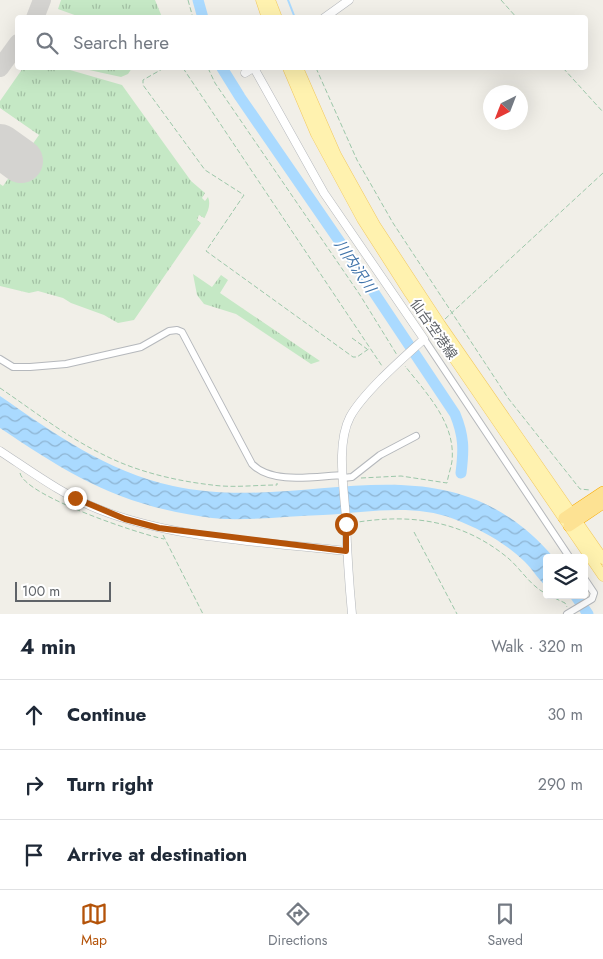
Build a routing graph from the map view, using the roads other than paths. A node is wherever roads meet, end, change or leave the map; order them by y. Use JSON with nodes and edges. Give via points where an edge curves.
{"nodes":[{"id":1,"x":261,"y":0,"type":"edge"},
{"id":2,"x":270,"y":0,"type":"edge"},
{"id":3,"x":348,"y":0,"type":"edge"},
{"id":4,"x":267,"y":15,"type":"edge"},
{"id":5,"x":276,"y":15,"type":"edge"},
{"id":6,"x":328,"y":15,"type":"edge"},
{"id":7,"x":250,"y":70,"type":"edge"},
{"id":8,"x":255,"y":70,"type":"edge"},
{"id":9,"x":289,"y":70,"type":"edge"},
{"id":10,"x":299,"y":70,"type":"edge"},
{"id":11,"x":245,"y":73,"type":"dead end"},
{"id":12,"x":422,"y":341,"type":"junction"},
{"id":13,"x":0,"y":359,"type":"edge"},
{"id":14,"x":416,"y":436,"type":"dead end"},
{"id":15,"x":0,"y":451,"type":"edge"},
{"id":16,"x":343,"y":478,"type":"junction"},
{"id":17,"x":603,"y":492,"type":"edge"},
{"id":18,"x":603,"y":503,"type":"edge"},
{"id":19,"x":570,"y":519,"type":"junction"},
{"id":20,"x":346,"y":551,"type":"junction"},
{"id":21,"x":567,"y":554,"type":"edge"},
{"id":22,"x":603,"y":559,"type":"edge"},
{"id":23,"x":603,"y":576,"type":"edge"},
{"id":24,"x":588,"y":584,"type":"edge"},
{"id":25,"x":570,"y":612,"type":"edge"},
{"id":26,"x":352,"y":614,"type":"edge"}],
"edges":[{"from":1,"to":4,"type":"main road"},
{"from":2,"to":5,"type":"main road"},
{"from":3,"to":6,"type":"street"},
{"from":7,"to":11,"type":"street"},
{"from":8,"to":12,"type":"street","via":[[324,193]]},
{"from":9,"to":19,"type":"main road","name":"仙台空港線","via":[[316,134],[362,219],[410,294]]},
{"from":10,"to":19,"type":"main road","name":"仙台空港線","via":[[336,155],[375,225]]},
{"from":12,"to":16,"type":"street","via":[[361,401],[350,418],[343,444]]},
{"from":12,"to":21,"type":"street"},
{"from":13,"to":16,"type":"street","via":[[13,367],[66,364],[141,346],[177,330],[182,332],[252,464],[277,477]]},
{"from":14,"to":16,"type":"street","via":[[380,455],[352,477]]},
{"from":15,"to":20,"type":"street","via":[[75,498],[125,519],[159,528]]},
{"from":16,"to":20,"type":"street"},
{"from":17,"to":19,"type":"highway"},
{"from":18,"to":19,"type":"highway"},
{"from":19,"to":22,"type":"main road","name":"仙台空港線"},
{"from":19,"to":23,"type":"main road","name":"仙台空港線"},
{"from":20,"to":26,"type":"street"},
{"from":24,"to":25,"type":"street","via":[[594,593],[592,600]]}]}
